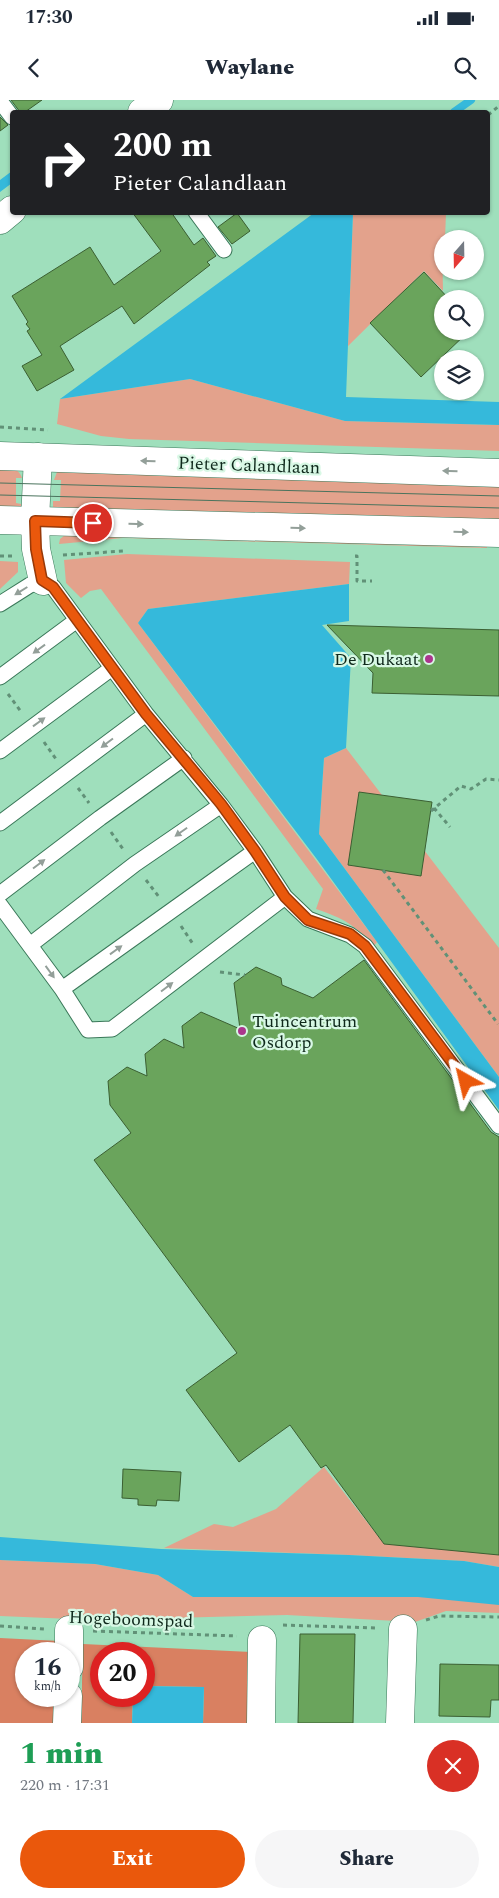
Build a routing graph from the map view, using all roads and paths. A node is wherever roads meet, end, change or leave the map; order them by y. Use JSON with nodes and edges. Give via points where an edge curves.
{"nodes":[{"id":1,"x":159,"y":100,"type":"edge"},
{"id":2,"x":0,"y":101,"type":"edge"},
{"id":3,"x":145,"y":110,"type":"edge"},
{"id":4,"x":10,"y":114,"type":"edge"},
{"id":5,"x":10,"y":212,"type":"edge"},
{"id":6,"x":198,"y":215,"type":"edge"},
{"id":7,"x":0,"y":220,"type":"edge"},
{"id":8,"x":224,"y":250,"type":"dead end"},
{"id":9,"x":0,"y":456,"type":"edge"},
{"id":10,"x":38,"y":457,"type":"junction"},
{"id":11,"x":499,"y":473,"type":"edge"},
{"id":12,"x":0,"y":520,"type":"edge"},
{"id":13,"x":35,"y":521,"type":"junction"},
{"id":14,"x":499,"y":533,"type":"edge"},
{"id":15,"x":126,"y":551,"type":"dead end"},
{"id":16,"x":0,"y":556,"type":"edge"},
{"id":17,"x":348,"y":556,"type":"dead end"},
{"id":18,"x":40,"y":569,"type":"junction"},
{"id":19,"x":372,"y":581,"type":"dead end"},
{"id":20,"x":0,"y":604,"type":"edge"},
{"id":21,"x":77,"y":620,"type":"junction"},
{"id":22,"x":112,"y":668,"type":"junction"},
{"id":23,"x":3,"y":684,"type":"edge"},
{"id":24,"x":146,"y":714,"type":"junction"},
{"id":25,"x":32,"y":727,"type":"junction"},
{"id":26,"x":0,"y":751,"type":"edge"},
{"id":27,"x":184,"y":758,"type":"junction"},
{"id":28,"x":67,"y":773,"type":"junction"},
{"id":29,"x":499,"y":780,"type":"edge"},
{"id":30,"x":221,"y":804,"type":"junction"},
{"id":31,"x":100,"y":818,"type":"junction"},
{"id":32,"x":0,"y":823,"type":"edge"},
{"id":33,"x":450,"y":827,"type":"dead end"},
{"id":34,"x":255,"y":851,"type":"junction"},
{"id":35,"x":135,"y":864,"type":"junction"},
{"id":36,"x":383,"y":870,"type":"dead end"},
{"id":37,"x":0,"y":894,"type":"edge"},
{"id":38,"x":285,"y":897,"type":"junction"},
{"id":39,"x":0,"y":905,"type":"edge"},
{"id":40,"x":170,"y":912,"type":"junction"},
{"id":41,"x":30,"y":946,"type":"junction"},
{"id":42,"x":204,"y":958,"type":"junction"},
{"id":43,"x":244,"y":975,"type":"dead end"},
{"id":44,"x":62,"y":989,"type":"junction"},
{"id":45,"x":498,"y":1024,"type":"dead end"},
{"id":46,"x":499,"y":1126,"type":"edge"},
{"id":47,"x":499,"y":1617,"type":"edge"},
{"id":48,"x":0,"y":1626,"type":"edge"},
{"id":49,"x":403,"y":1629,"type":"junction"},
{"id":50,"x":69,"y":1630,"type":"junction"},
{"id":51,"x":262,"y":1640,"type":"junction"},
{"id":52,"x":69,"y":1642,"type":"edge"},
{"id":53,"x":68,"y":1707,"type":"edge"},
{"id":54,"x":67,"y":1723,"type":"edge"},
{"id":55,"x":261,"y":1723,"type":"edge"},
{"id":56,"x":400,"y":1723,"type":"edge"}],
"edges":[{"from":1,"to":3,"type":"main road"},
{"from":2,"to":4,"type":"lane"},
{"from":5,"to":7,"type":"main road"},
{"from":6,"to":8,"type":"lane"},
{"from":9,"to":10,"type":"main road","name":"Pieter Calandlaan"},
{"from":11,"to":10,"type":"main road","name":"Pieter Calandlaan","one_way":true},
{"from":10,"to":13,"type":"main road"},
{"from":12,"to":13,"type":"main road"},
{"from":13,"to":14,"type":"main road","one_way":true},
{"from":13,"to":18,"type":"main road"},
{"from":15,"to":18,"type":"path"},
{"from":16,"to":18,"type":"path"},
{"from":17,"to":19,"type":"path","via":[[357,556],[357,581]]},
{"from":18,"to":20,"type":"lane","one_way":true,"via":[[30,585]]},
{"from":18,"to":21,"type":"lane"},
{"from":21,"to":22,"type":"lane"},
{"from":21,"to":23,"type":"lane","one_way":true},
{"from":22,"to":24,"type":"lane"},
{"from":25,"to":22,"type":"lane","one_way":true},
{"from":23,"to":25,"type":"path"},
{"from":24,"to":27,"type":"lane"},
{"from":24,"to":28,"type":"lane","one_way":true},
{"from":25,"to":26,"type":"lane"},
{"from":25,"to":28,"type":"path"},
{"from":27,"to":30,"type":"lane"},
{"from":27,"to":31,"type":"lane"},
{"from":28,"to":31,"type":"path"},
{"from":28,"to":32,"type":"lane"},
{"from":29,"to":33,"type":"path","via":[[486,779],[471,789],[461,786],[432,809]]},
{"from":30,"to":34,"type":"lane"},
{"from":30,"to":35,"type":"lane","one_way":true},
{"from":31,"to":35,"type":"path"},
{"from":37,"to":31,"type":"lane","one_way":true},
{"from":34,"to":38,"type":"lane"},
{"from":34,"to":40,"type":"lane"},
{"from":35,"to":40,"type":"path"},
{"from":35,"to":41,"type":"lane"},
{"from":36,"to":45,"type":"path"},
{"from":38,"to":42,"type":"lane"},
{"from":38,"to":46,"type":"lane","via":[[308,920],[350,934],[365,946]]},
{"from":39,"to":41,"type":"lane"},
{"from":40,"to":42,"type":"path"},
{"from":44,"to":40,"type":"lane","one_way":true},
{"from":41,"to":44,"type":"lane","one_way":true},
{"from":42,"to":43,"type":"path","via":[[213,971]]},
{"from":44,"to":42,"type":"lane","one_way":true,"via":[[88,1030],[112,1028]]},
{"from":47,"to":49,"type":"path","via":[[439,1616]]},
{"from":48,"to":50,"type":"path","name":"Hogeboomspad"},
{"from":49,"to":51,"type":"path","via":[[284,1625]]},
{"from":49,"to":56,"type":"main road"},
{"from":50,"to":51,"type":"path","name":"Hogeboomspad","via":[[240,1636]]},
{"from":50,"to":52,"type":"main road"},
{"from":51,"to":55,"type":"main road"},
{"from":53,"to":54,"type":"main road"}]}
